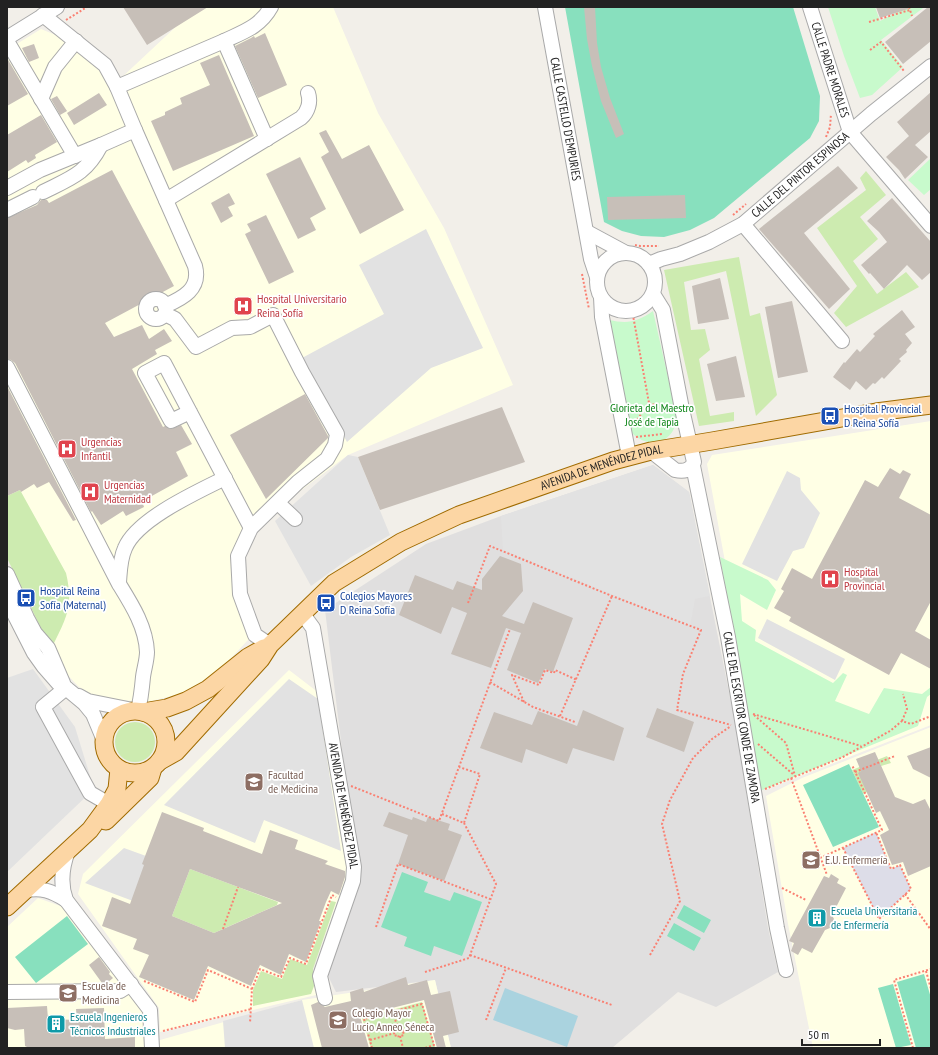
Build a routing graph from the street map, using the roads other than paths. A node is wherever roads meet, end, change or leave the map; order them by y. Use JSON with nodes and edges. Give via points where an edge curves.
{"nodes":[{"id":1,"x":57,"y":7,"type":"edge"},
{"id":2,"x":271,"y":7,"type":"edge"},
{"id":3,"x":545,"y":7,"type":"edge"},
{"id":4,"x":810,"y":7,"type":"edge"},
{"id":5,"x":43,"y":15,"type":"junction"},
{"id":6,"x":7,"y":38,"type":"edge"},
{"id":7,"x":7,"y":41,"type":"edge"},
{"id":8,"x":76,"y":41,"type":"junction"},
{"id":9,"x":224,"y":41,"type":"junction"},
{"id":10,"x":931,"y":66,"type":"edge"},
{"id":11,"x":117,"y":87,"type":"junction"},
{"id":12,"x":308,"y":93,"type":"dead end"},
{"id":13,"x":42,"y":99,"type":"junction"},
{"id":14,"x":135,"y":130,"type":"junction"},
{"id":15,"x":850,"y":132,"type":"junction"},
{"id":16,"x":267,"y":139,"type":"junction"},
{"id":17,"x":101,"y":145,"type":"junction"},
{"id":18,"x":75,"y":156,"type":"junction"},
{"id":19,"x":7,"y":188,"type":"edge"},
{"id":20,"x":166,"y":200,"type":"junction"},
{"id":21,"x":7,"y":210,"type":"edge"},
{"id":22,"x":738,"y":219,"type":"junction"},
{"id":23,"x":931,"y":226,"type":"edge"},
{"id":24,"x":587,"y":232,"type":"junction"},
{"id":25,"x":629,"y":248,"type":"junction"},
{"id":26,"x":649,"y":264,"type":"junction"},
{"id":27,"x":597,"y":277,"type":"junction"},
{"id":28,"x":653,"y":294,"type":"junction"},
{"id":29,"x":601,"y":297,"type":"junction"},
{"id":30,"x":842,"y":341,"type":"dead end"},
{"id":31,"x":7,"y":368,"type":"edge"},
{"id":32,"x":931,"y":405,"type":"edge"},
{"id":33,"x":190,"y":412,"type":"dead end"},
{"id":34,"x":690,"y":445,"type":"junction"},
{"id":35,"x":651,"y":450,"type":"junction"},
{"id":36,"x":629,"y":456,"type":"junction"},
{"id":37,"x":693,"y":466,"type":"junction"},
{"id":38,"x":225,"y":478,"type":"junction"},
{"id":39,"x":278,"y":503,"type":"junction"},
{"id":40,"x":295,"y":519,"type":"dead end"},
{"id":41,"x":251,"y":528,"type":"junction"},
{"id":42,"x":7,"y":574,"type":"edge"},
{"id":43,"x":119,"y":584,"type":"junction"},
{"id":44,"x":7,"y":600,"type":"edge"},
{"id":45,"x":302,"y":613,"type":"junction"},
{"id":46,"x":270,"y":645,"type":"junction"},
{"id":47,"x":68,"y":689,"type":"junction"},
{"id":48,"x":138,"y":711,"type":"junction"},
{"id":49,"x":104,"y":738,"type":"junction"},
{"id":50,"x":156,"y":765,"type":"junction"},
{"id":51,"x":119,"y":769,"type":"junction"},
{"id":52,"x":109,"y":804,"type":"junction"},
{"id":53,"x":90,"y":830,"type":"junction"},
{"id":54,"x":68,"y":851,"type":"junction"},
{"id":55,"x":25,"y":891,"type":"junction"},
{"id":56,"x":66,"y":900,"type":"junction"},
{"id":57,"x":7,"y":907,"type":"edge"},
{"id":58,"x":786,"y":970,"type":"dead end"},
{"id":59,"x":131,"y":984,"type":"junction"},
{"id":60,"x":7,"y":992,"type":"edge"},
{"id":61,"x":325,"y":998,"type":"dead end"},
{"id":62,"x":152,"y":1048,"type":"edge"}],
"edges":[{"from":1,"to":5,"type":"street"},
{"from":2,"to":9,"type":"street","via":[[255,27]]},
{"from":3,"to":24,"type":"street","name":"CALLE CASTELLO D'EMPURIES"},
{"from":4,"to":15,"type":"street","name":"CALLE PADRE MORALES"},
{"from":5,"to":6,"type":"street"},
{"from":5,"to":8,"type":"street"},
{"from":7,"to":13,"type":"street"},
{"from":8,"to":11,"type":"street","via":[[105,65]]},
{"from":8,"to":13,"type":"street","via":[[55,67]]},
{"from":9,"to":11,"type":"street"},
{"from":9,"to":16,"type":"street"},
{"from":10,"to":15,"type":"street","name":"CALLE DEL PINTOR ESPINOSA"},
{"from":11,"to":14,"type":"street"},
{"from":12,"to":16,"type":"street","via":[[309,102],[305,114]]},
{"from":13,"to":18,"type":"street"},
{"from":14,"to":17,"type":"street"},
{"from":14,"to":20,"type":"street"},
{"from":15,"to":22,"type":"street","name":"CALLE DEL PINTOR ESPINOSA"},
{"from":15,"to":23,"type":"street"},
{"from":16,"to":20,"type":"street"},
{"from":17,"to":18,"type":"street"},
{"from":17,"to":21,"type":"street","via":[[81,172]]},
{"from":18,"to":19,"type":"street","via":[[40,170]]},
{"from":20,"to":39,"type":"street","via":[[195,266],[197,277],[187,294],[165,310],[196,347],[232,328],[250,327],[273,315],[337,434],[335,445],[327,459],[298,482]]},
{"from":22,"to":26,"type":"street","name":"CALLE DEL PINTOR ESPINOSA","via":[[709,242]]},
{"from":22,"to":30,"type":"street","name":"CALLE DEL PINTOR ESPINOSA"},
{"from":24,"to":25,"type":"street"},
{"from":24,"to":27,"type":"street","via":[[591,260]]},
{"from":25,"to":26,"type":"street"},
{"from":25,"to":27,"type":"street","via":[[608,259]]},
{"from":26,"to":28,"type":"street","via":[[655,278]]},
{"from":27,"to":29,"type":"street"},
{"from":28,"to":29,"type":"street","via":[[644,305],[632,310],[619,310]]},
{"from":28,"to":34,"type":"street","via":[[663,310]]},
{"from":29,"to":36,"type":"street","via":[[602,317]]},
{"from":31,"to":43,"type":"street"},
{"from":32,"to":34,"type":"main road","name":"AVENIDA DE MENÉNDEZ PIDAL","via":[[876,412]]},
{"from":33,"to":38,"type":"street"},
{"from":34,"to":35,"type":"main road","name":"AVENIDA DE MENÉNDEZ PIDAL"},
{"from":34,"to":37,"type":"street","name":"CALLE DEL ESCRITOR CONDE DE ZAMORA","via":[[694,458]]},
{"from":35,"to":36,"type":"main road","name":"AVENIDA DE MENÉNDEZ PIDAL"},
{"from":35,"to":37,"type":"street","via":[[675,470],[684,471]]},
{"from":36,"to":45,"type":"main road","name":"AVENIDA DE MENÉNDEZ PIDAL","via":[[459,515],[401,542],[334,583]]},
{"from":37,"to":58,"type":"street","name":"CALLE DEL ESCRITOR CONDE DE ZAMORA","via":[[747,712],[744,733]]},
{"from":38,"to":41,"type":"street"},
{"from":38,"to":43,"type":"street","via":[[183,499],[137,531],[125,547]]},
{"from":39,"to":40,"type":"street"},
{"from":39,"to":41,"type":"street"},
{"from":41,"to":46,"type":"street","via":[[238,556],[240,594],[255,635]]},
{"from":42,"to":47,"type":"street","via":[[27,618],[48,648]]},
{"from":43,"to":48,"type":"street","via":[[139,619],[147,653]]},
{"from":44,"to":47,"type":"street","via":[[34,653],[58,683]]},
{"from":45,"to":46,"type":"main road","name":"AVENIDA DE MENÉNDEZ PIDAL"},
{"from":45,"to":61,"type":"street","name":"AVENIDA DE MENÉNDEZ PIDAL","via":[[313,628],[354,867],[353,880],[320,976]]},
{"from":46,"to":48,"type":"main road","name":"AVENIDA DE MENÉNDEZ PIDAL","via":[[248,656],[208,689],[186,701],[167,708]]},
{"from":46,"to":50,"type":"main road","name":"AVENIDA DE MENÉNDEZ PIDAL","via":[[261,659],[176,752]]},
{"from":47,"to":48,"type":"street","via":[[88,701]]},
{"from":47,"to":49,"type":"street","via":[[93,714]]},
{"from":47,"to":52,"type":"street","via":[[43,707],[90,793]]},
{"from":48,"to":49,"type":"main road","via":[[122,713],[113,719]]},
{"from":48,"to":50,"type":"main road","via":[[153,716],[165,732],[165,752]]},
{"from":49,"to":51,"type":"main road","via":[[107,756]]},
{"from":50,"to":51,"type":"main road","via":[[136,774]]},
{"from":50,"to":53,"type":"main road","name":"AVENIDA DE MENÉNDEZ PIDAL","via":[[150,778],[104,823]]},
{"from":51,"to":52,"type":"main road","name":"AVENIDA DE MENÉNDEZ PIDAL","via":[[117,789]]},
{"from":52,"to":53,"type":"main road","name":"AVENIDA DE MENÉNDEZ PIDAL"},
{"from":53,"to":54,"type":"main road","name":"AVENIDA DE MENÉNDEZ PIDAL"},
{"from":54,"to":55,"type":"main road","name":"AVENIDA DE MENÉNDEZ PIDAL"},
{"from":54,"to":56,"type":"street","via":[[62,880]]},
{"from":55,"to":56,"type":"street","via":[[40,888]]},
{"from":55,"to":57,"type":"main road","name":"AVENIDA DE MENÉNDEZ PIDAL"},
{"from":56,"to":59,"type":"street"},
{"from":59,"to":60,"type":"street","via":[[120,991]]},
{"from":59,"to":62,"type":"street","via":[[150,1010]]}]}
